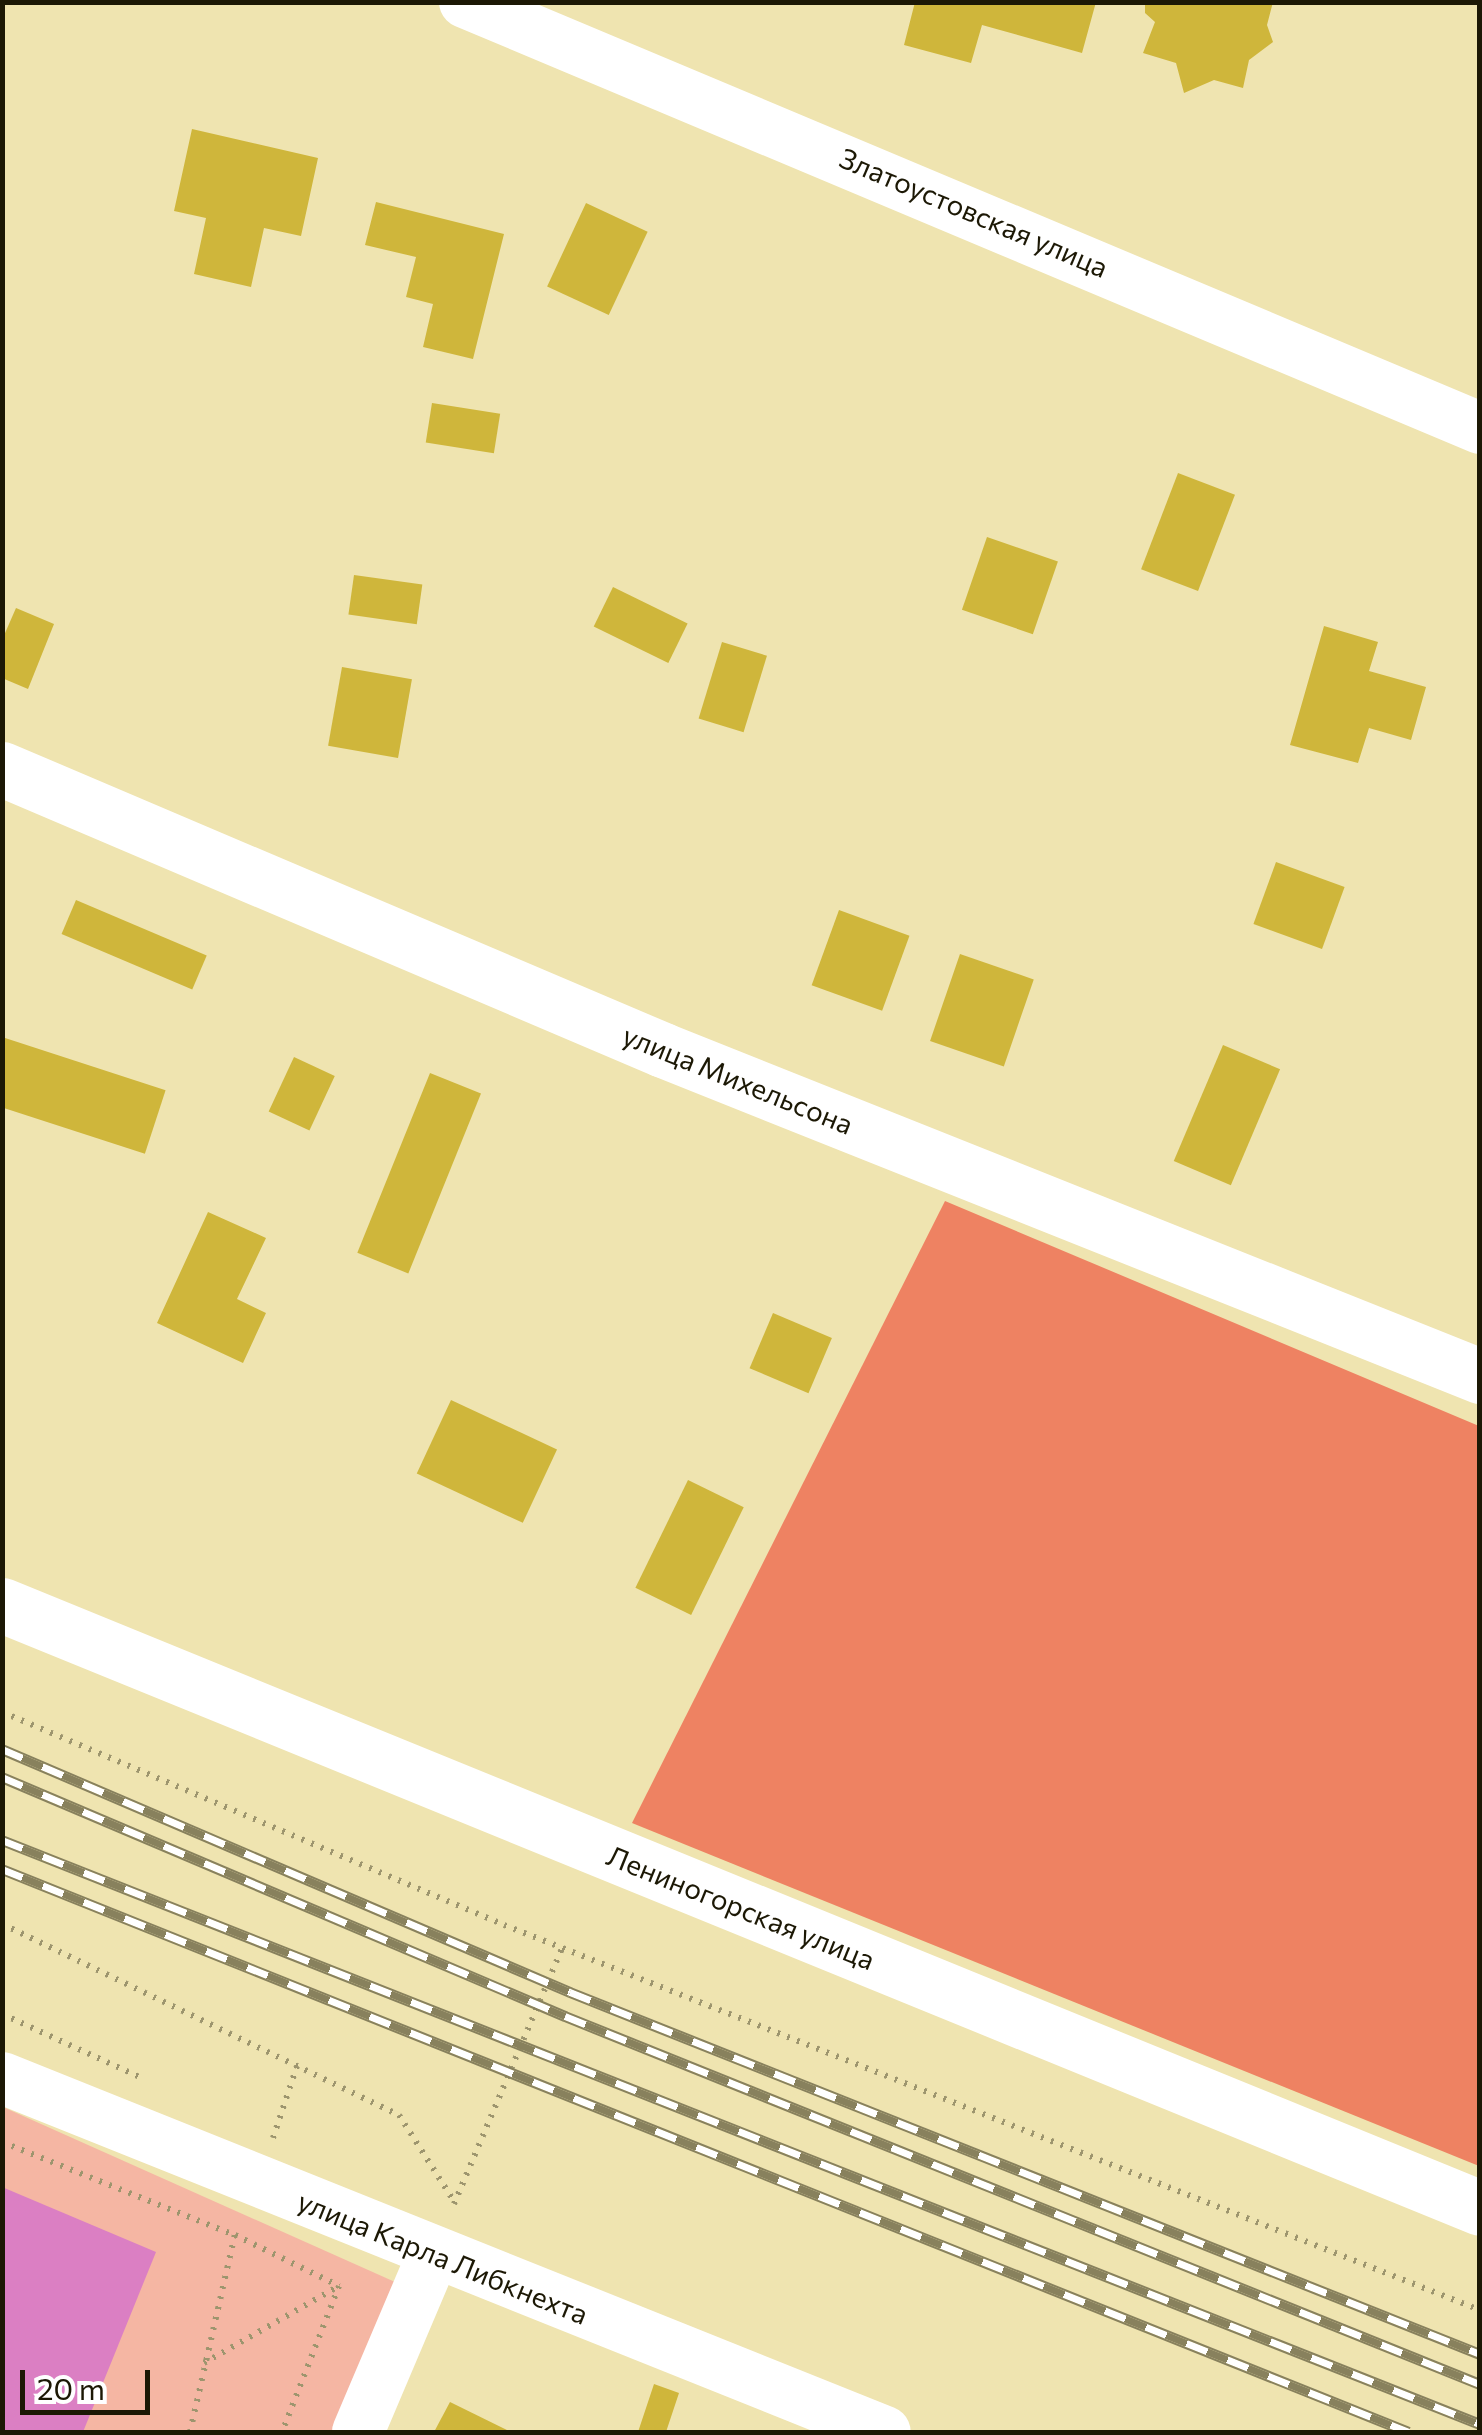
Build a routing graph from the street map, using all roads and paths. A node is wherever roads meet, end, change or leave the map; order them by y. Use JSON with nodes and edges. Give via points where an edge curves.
{"nodes":[{"id":1,"x":465,"y":2,"type":"edge"},
{"id":2,"x":1480,"y":428,"type":"edge"},
{"id":3,"x":2,"y":769,"type":"edge"},
{"id":4,"x":1480,"y":1376,"type":"edge"},
{"id":5,"x":2,"y":1605,"type":"edge"},
{"id":6,"x":2,"y":1712,"type":"edge"},
{"id":7,"x":2,"y":1924,"type":"edge"},
{"id":8,"x":562,"y":1948,"type":"junction"},
{"id":9,"x":297,"y":2066,"type":"junction"},
{"id":10,"x":2,"y":2078,"type":"edge"},
{"id":11,"x":2,"y":2142,"type":"edge"},
{"id":12,"x":247,"y":2200,"type":"junction"},
{"id":13,"x":455,"y":2202,"type":"junction"},
{"id":14,"x":1480,"y":2208,"type":"edge"},
{"id":15,"x":235,"y":2235,"type":"junction"},
{"id":16,"x":441,"y":2235,"type":"junction"},
{"id":17,"x":339,"y":2286,"type":"junction"},
{"id":18,"x":1480,"y":2310,"type":"edge"},
{"id":19,"x":203,"y":2364,"type":"junction"},
{"id":20,"x":190,"y":2432,"type":"edge"},
{"id":21,"x":282,"y":2432,"type":"edge"},
{"id":22,"x":358,"y":2432,"type":"edge"},
{"id":23,"x":886,"y":2432,"type":"edge"}],
"edges":[{"from":1,"to":2,"type":"street","name":"Златоустовская улица"},
{"from":3,"to":4,"type":"street","name":"улица Михельсона","via":[[663,1050]]},
{"from":5,"to":14,"type":"street","name":"Лениногорская улица"},
{"from":6,"to":8,"type":"path"},
{"from":7,"to":9,"type":"path"},
{"from":8,"to":13,"type":"path"},
{"from":8,"to":18,"type":"path"},
{"from":9,"to":12,"type":"path"},
{"from":9,"to":13,"type":"path","via":[[399,2115]]},
{"from":10,"to":12,"type":"street","name":"улица Карла Либкнехта"},
{"from":11,"to":15,"type":"path"},
{"from":12,"to":15,"type":"path"},
{"from":12,"to":16,"type":"street","name":"улица Карла Либкнехта"},
{"from":13,"to":16,"type":"path"},
{"from":15,"to":17,"type":"path"},
{"from":15,"to":19,"type":"path"},
{"from":16,"to":22,"type":"street"},
{"from":16,"to":23,"type":"street","name":"улица Карла Либкнехта"},
{"from":17,"to":19,"type":"path"},
{"from":17,"to":21,"type":"path"},
{"from":19,"to":20,"type":"path"}]}
